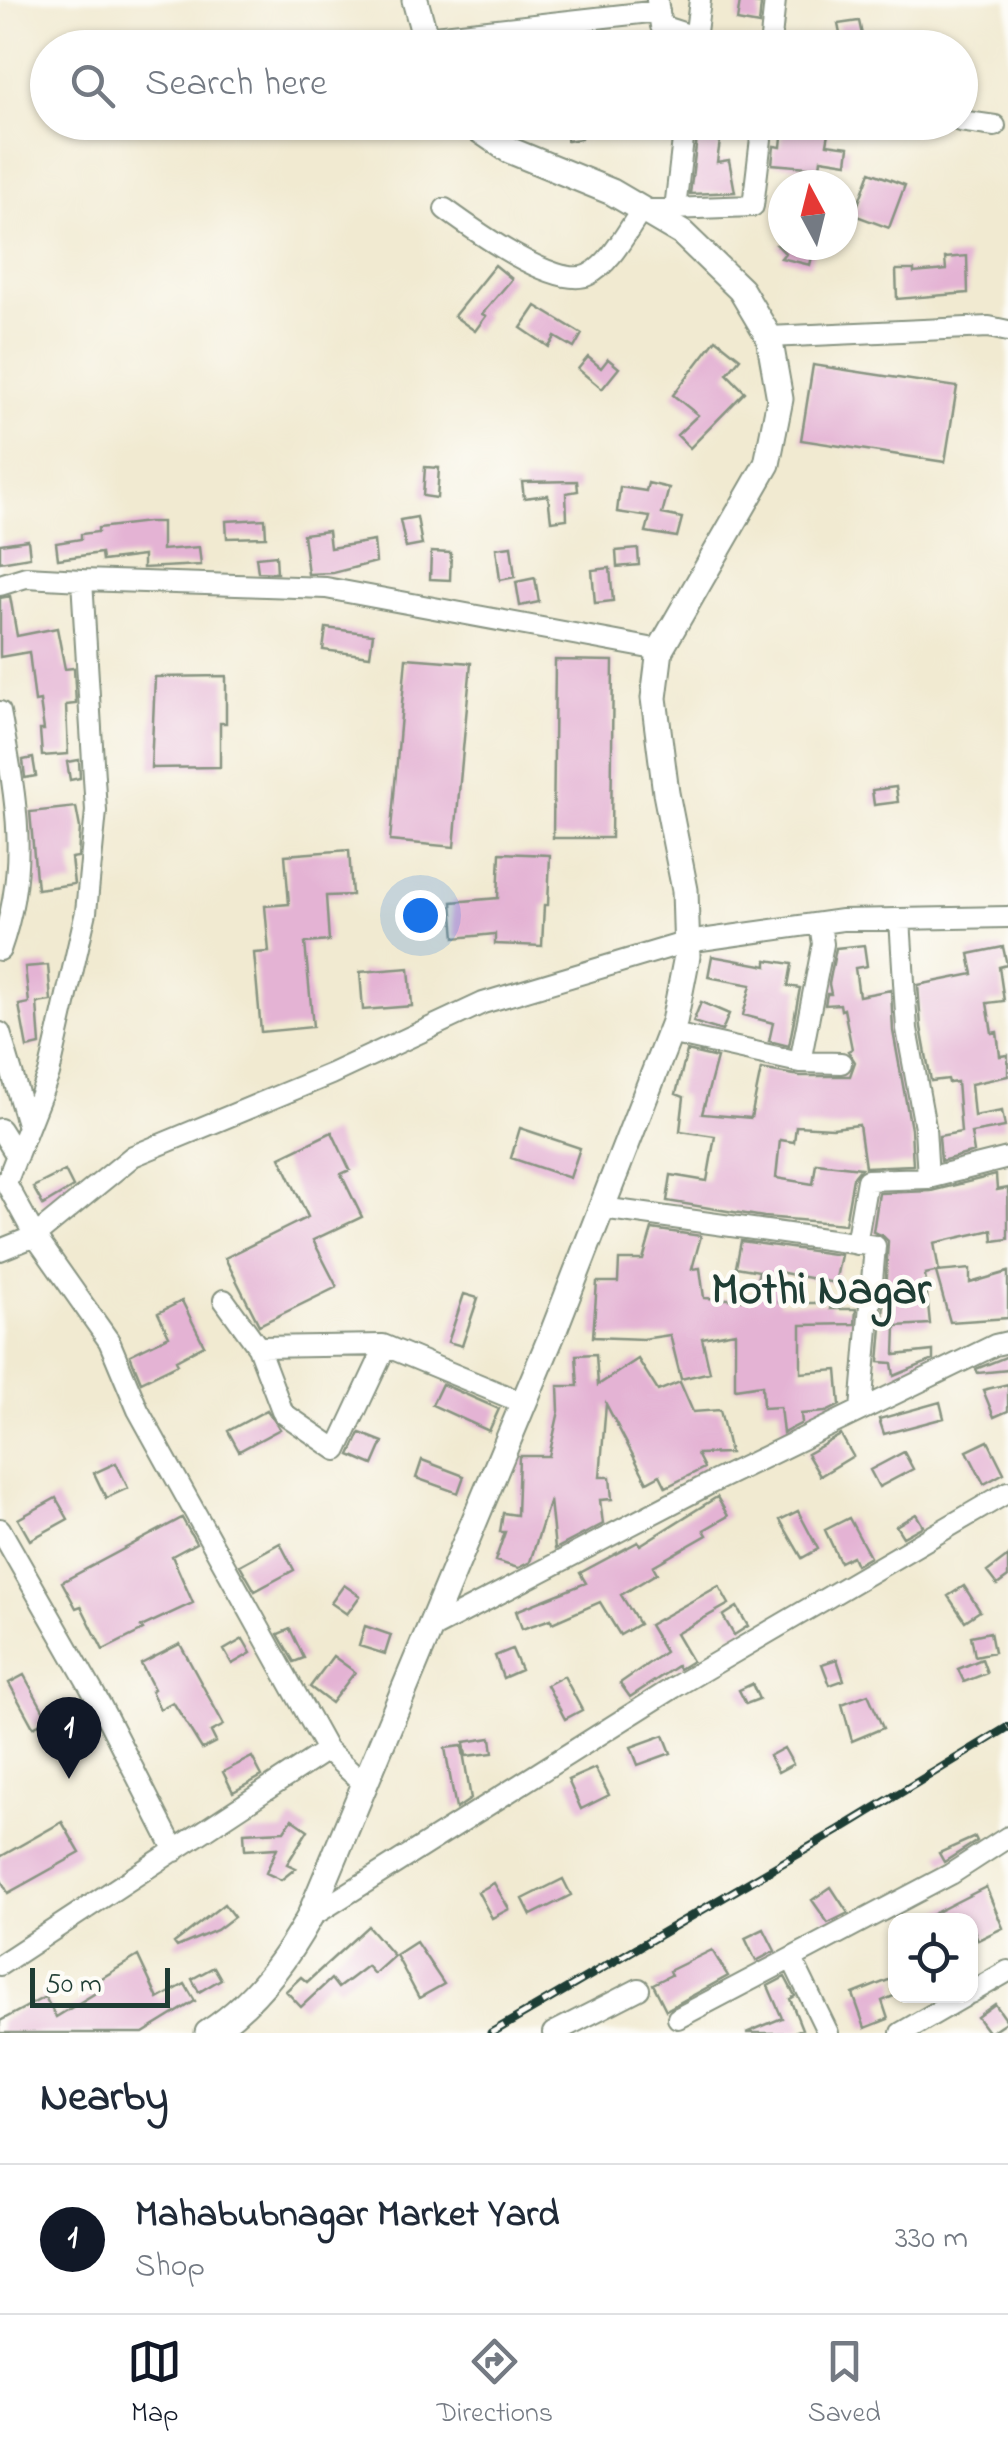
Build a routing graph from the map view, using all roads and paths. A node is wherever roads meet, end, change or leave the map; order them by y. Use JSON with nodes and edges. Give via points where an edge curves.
{"nodes":[{"id":1,"x":416,"y":0,"type":"edge"},
{"id":2,"x":700,"y":0,"type":"edge"},
{"id":3,"x":775,"y":0,"type":"edge"},
{"id":4,"x":658,"y":6,"type":"edge"},
{"id":5,"x":580,"y":10,"type":"edge"},
{"id":6,"x":423,"y":30,"type":"edge"},
{"id":7,"x":484,"y":30,"type":"edge"},
{"id":8,"x":670,"y":30,"type":"edge"},
{"id":9,"x":696,"y":30,"type":"edge"},
{"id":10,"x":772,"y":30,"type":"edge"},
{"id":11,"x":978,"y":123,"type":"edge"},
{"id":12,"x":996,"y":126,"type":"dead end"},
{"id":13,"x":494,"y":140,"type":"edge"},
{"id":14,"x":683,"y":140,"type":"edge"},
{"id":15,"x":760,"y":140,"type":"edge"},
{"id":16,"x":445,"y":208,"type":"dead end"},
{"id":17,"x":675,"y":209,"type":"junction"},
{"id":18,"x":642,"y":210,"type":"junction"},
{"id":19,"x":1008,"y":331,"type":"edge"},
{"id":20,"x":770,"y":337,"type":"junction"},
{"id":21,"x":82,"y":580,"type":"junction"},
{"id":22,"x":0,"y":584,"type":"edge"},
{"id":23,"x":660,"y":650,"type":"junction"},
{"id":24,"x":0,"y":712,"type":"edge"},
{"id":25,"x":1008,"y":918,"type":"edge"},
{"id":26,"x":900,"y":919,"type":"junction"},
{"id":27,"x":820,"y":924,"type":"junction"},
{"id":28,"x":687,"y":942,"type":"junction"},
{"id":29,"x":0,"y":950,"type":"edge"},
{"id":30,"x":669,"y":1033,"type":"junction"},
{"id":31,"x":0,"y":1034,"type":"edge"},
{"id":32,"x":800,"y":1062,"type":"junction"},
{"id":33,"x":842,"y":1063,"type":"dead end"},
{"id":34,"x":28,"y":1126,"type":"junction"},
{"id":35,"x":0,"y":1129,"type":"edge"},
{"id":36,"x":16,"y":1156,"type":"junction"},
{"id":37,"x":1008,"y":1158,"type":"edge"},
{"id":38,"x":928,"y":1178,"type":"junction"},
{"id":39,"x":602,"y":1208,"type":"junction"},
{"id":40,"x":35,"y":1236,"type":"junction"},
{"id":41,"x":2,"y":1244,"type":"edge"},
{"id":42,"x":856,"y":1244,"type":"junction"},
{"id":43,"x":224,"y":1300,"type":"dead end"},
{"id":44,"x":1008,"y":1342,"type":"edge"},
{"id":45,"x":383,"y":1344,"type":"junction"},
{"id":46,"x":258,"y":1347,"type":"junction"},
{"id":47,"x":523,"y":1402,"type":"junction"},
{"id":48,"x":861,"y":1410,"type":"junction"},
{"id":49,"x":1008,"y":1492,"type":"edge"},
{"id":50,"x":0,"y":1529,"type":"edge"},
{"id":51,"x":429,"y":1630,"type":"junction"},
{"id":52,"x":327,"y":1750,"type":"junction"},
{"id":53,"x":366,"y":1786,"type":"junction"},
{"id":54,"x":1008,"y":1838,"type":"edge"},
{"id":55,"x":175,"y":1851,"type":"junction"},
{"id":56,"x":310,"y":1918,"type":"junction"},
{"id":57,"x":792,"y":1959,"type":"junction"},
{"id":58,"x":0,"y":1964,"type":"edge"},
{"id":59,"x":1006,"y":1976,"type":"edge"},
{"id":60,"x":639,"y":1989,"type":"dead end"},
{"id":61,"x":978,"y":1989,"type":"edge"},
{"id":62,"x":953,"y":2003,"type":"edge"},
{"id":63,"x":678,"y":2018,"type":"dead end"},
{"id":64,"x":208,"y":2033,"type":"edge"},
{"id":65,"x":553,"y":2033,"type":"edge"},
{"id":66,"x":828,"y":2033,"type":"edge"},
{"id":67,"x":901,"y":2033,"type":"edge"}],
"edges":[{"from":1,"to":6,"type":"main road"},
{"from":2,"to":9,"type":"street"},
{"from":3,"to":10,"type":"street"},
{"from":4,"to":5,"type":"street"},
{"from":4,"to":8,"type":"street","via":[[662,26]]},
{"from":5,"to":7,"type":"street"},
{"from":11,"to":12,"type":"street"},
{"from":13,"to":18,"type":"main road"},
{"from":14,"to":17,"type":"street"},
{"from":15,"to":17,"type":"street","via":[[753,206]]},
{"from":16,"to":18,"type":"street","via":[[484,238],[574,278],[599,267]]},
{"from":17,"to":18,"type":"street"},
{"from":18,"to":20,"type":"main road","via":[[682,233],[740,290]]},
{"from":19,"to":20,"type":"street"},
{"from":20,"to":23,"type":"main road","via":[[780,399],[767,464]]},
{"from":21,"to":22,"type":"street","via":[[26,577]]},
{"from":21,"to":23,"type":"street","via":[[326,588]]},
{"from":21,"to":34,"type":"street","via":[[94,828],[86,912],[49,1074]]},
{"from":23,"to":28,"type":"main road","via":[[654,698],[686,890]]},
{"from":24,"to":29,"type":"street","via":[[20,848],[14,910]]},
{"from":25,"to":26,"type":"street"},
{"from":26,"to":27,"type":"street"},
{"from":26,"to":38,"type":"street"},
{"from":27,"to":28,"type":"street"},
{"from":27,"to":32,"type":"street","via":[[823,944]]},
{"from":28,"to":30,"type":"main road"},
{"from":28,"to":40,"type":"street","via":[[483,1003],[133,1156]]},
{"from":30,"to":32,"type":"street"},
{"from":30,"to":39,"type":"main road"},
{"from":31,"to":34,"type":"street"},
{"from":32,"to":33,"type":"street"},
{"from":34,"to":36,"type":"street"},
{"from":35,"to":36,"type":"street"},
{"from":36,"to":40,"type":"street","via":[[6,1184]]},
{"from":37,"to":38,"type":"street"},
{"from":38,"to":42,"type":"street","via":[[867,1180]]},
{"from":39,"to":42,"type":"street"},
{"from":39,"to":47,"type":"main road"},
{"from":40,"to":41,"type":"street"},
{"from":40,"to":52,"type":"street","via":[[110,1342],[138,1410]]},
{"from":42,"to":48,"type":"street","via":[[875,1246]]},
{"from":43,"to":46,"type":"street"},
{"from":44,"to":48,"type":"street"},
{"from":45,"to":46,"type":"street"},
{"from":45,"to":46,"type":"street","via":[[337,1450],[283,1413]]},
{"from":45,"to":47,"type":"street"},
{"from":47,"to":51,"type":"main road"},
{"from":48,"to":51,"type":"street"},
{"from":49,"to":56,"type":"street","via":[[672,1688]]},
{"from":50,"to":55,"type":"street","via":[[102,1706]]},
{"from":51,"to":53,"type":"main road"},
{"from":52,"to":53,"type":"street"},
{"from":52,"to":55,"type":"street"},
{"from":53,"to":56,"type":"main road"},
{"from":54,"to":57,"type":"street"},
{"from":55,"to":58,"type":"street"},
{"from":56,"to":64,"type":"main road","via":[[283,1964]]},
{"from":57,"to":63,"type":"street"},
{"from":57,"to":66,"type":"street"},
{"from":59,"to":61,"type":"street"},
{"from":60,"to":65,"type":"street"},
{"from":62,"to":67,"type":"street"}]}
